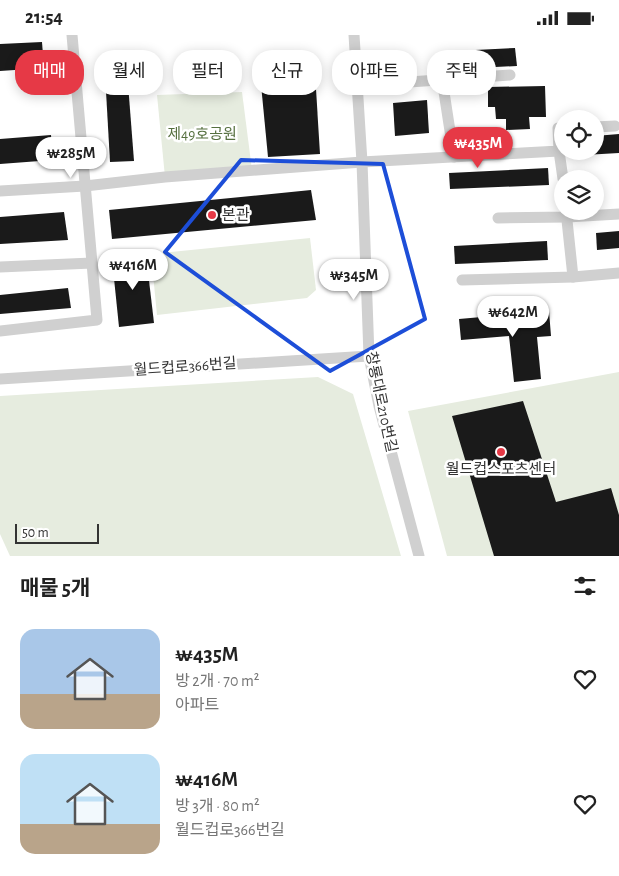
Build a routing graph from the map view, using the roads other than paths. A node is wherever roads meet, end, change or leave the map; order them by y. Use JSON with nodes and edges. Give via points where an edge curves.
{"nodes":[{"id":1,"x":72,"y":35,"type":"edge"},
{"id":2,"x":354,"y":35,"type":"edge"},
{"id":3,"x":510,"y":75,"type":"dead end"},
{"id":4,"x":496,"y":76,"type":"edge"},
{"id":5,"x":444,"y":95,"type":"edge"},
{"id":6,"x":615,"y":126,"type":"dead end"},
{"id":7,"x":604,"y":127,"type":"edge"},
{"id":8,"x":554,"y":151,"type":"edge"},
{"id":9,"x":454,"y":157,"type":"junction"},
{"id":10,"x":362,"y":162,"type":"junction"},
{"id":11,"x":85,"y":186,"type":"junction"},
{"id":12,"x":0,"y":191,"type":"edge"},
{"id":13,"x":604,"y":214,"type":"edge"},
{"id":14,"x":619,"y":214,"type":"edge"},
{"id":15,"x":554,"y":215,"type":"edge"},
{"id":16,"x":498,"y":219,"type":"dead end"},
{"id":17,"x":567,"y":220,"type":"edge"},
{"id":18,"x":92,"y":263,"type":"junction"},
{"id":19,"x":0,"y":267,"type":"edge"},
{"id":20,"x":619,"y":273,"type":"edge"},
{"id":21,"x":574,"y":277,"type":"junction"},
{"id":22,"x":462,"y":280,"type":"dead end"},
{"id":23,"x":0,"y":331,"type":"edge"},
{"id":24,"x":369,"y":356,"type":"junction"},
{"id":25,"x":0,"y":379,"type":"edge"},
{"id":26,"x":419,"y":556,"type":"edge"}],
"edges":[{"from":1,"to":11,"type":"street"},
{"from":2,"to":10,"type":"street","name":"창룡대로210번길"},
{"from":3,"to":4,"type":"street"},
{"from":5,"to":9,"type":"street"},
{"from":6,"to":7,"type":"street"},
{"from":8,"to":9,"type":"street"},
{"from":9,"to":10,"type":"street"},
{"from":10,"to":11,"type":"street"},
{"from":10,"to":24,"type":"street","name":"창룡대로210번길"},
{"from":11,"to":12,"type":"street"},
{"from":11,"to":18,"type":"street"},
{"from":13,"to":14,"type":"street"},
{"from":15,"to":16,"type":"street"},
{"from":17,"to":21,"type":"street"},
{"from":18,"to":19,"type":"street"},
{"from":18,"to":23,"type":"street","via":[[97,320]]},
{"from":20,"to":21,"type":"street"},
{"from":21,"to":22,"type":"street"},
{"from":24,"to":25,"type":"street","name":"월드컵로366번길"},
{"from":24,"to":26,"type":"street","name":"창룡대로210번길"}]}
